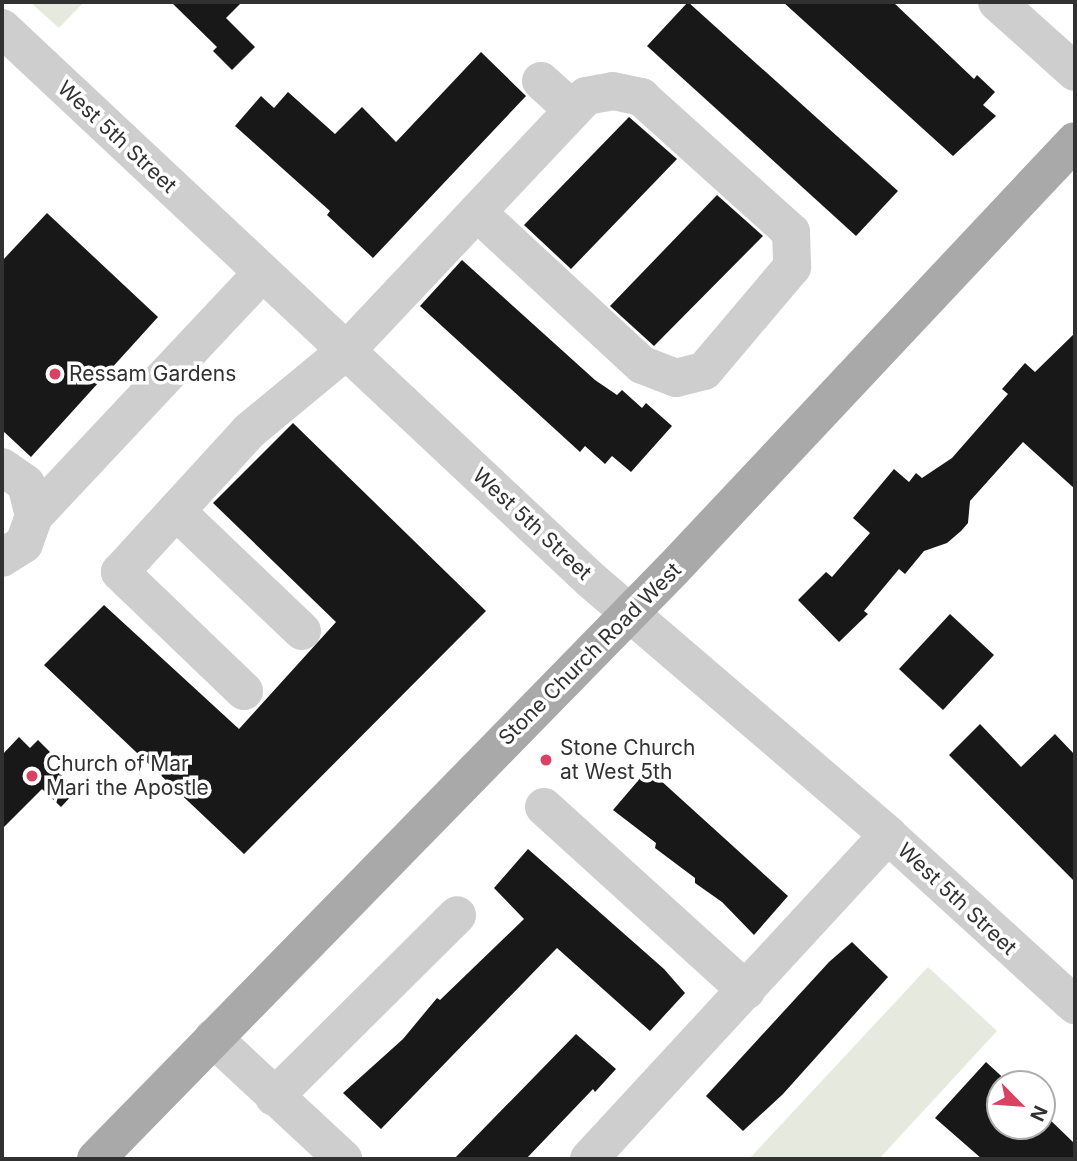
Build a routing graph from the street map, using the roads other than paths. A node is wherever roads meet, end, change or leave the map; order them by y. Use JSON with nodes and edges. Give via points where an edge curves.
{"nodes":[{"id":1,"x":997,"y":2,"type":"edge"},
{"id":2,"x":2,"y":28,"type":"edge"},
{"id":3,"x":1075,"y":72,"type":"edge"},
{"id":4,"x":541,"y":81,"type":"dead end"},
{"id":5,"x":573,"y":110,"type":"junction"},
{"id":6,"x":1075,"y":141,"type":"edge"},
{"id":7,"x":477,"y":212,"type":"junction"},
{"id":8,"x":261,"y":274,"type":"junction"},
{"id":9,"x":347,"y":350,"type":"junction"},
{"id":10,"x":2,"y":467,"type":"edge"},
{"id":11,"x":176,"y":511,"type":"junction"},
{"id":12,"x":34,"y":516,"type":"junction"},
{"id":13,"x":2,"y":558,"type":"edge"},
{"id":14,"x":631,"y":612,"type":"junction"},
{"id":15,"x":302,"y":631,"type":"dead end"},
{"id":16,"x":243,"y":691,"type":"dead end"},
{"id":17,"x":544,"y":807,"type":"dead end"},
{"id":18,"x":888,"y":835,"type":"junction"},
{"id":19,"x":457,"y":915,"type":"dead end"},
{"id":20,"x":747,"y":990,"type":"junction"},
{"id":21,"x":1075,"y":1005,"type":"edge"},
{"id":22,"x":213,"y":1038,"type":"junction"},
{"id":23,"x":274,"y":1097,"type":"junction"},
{"id":24,"x":96,"y":1159,"type":"edge"},
{"id":25,"x":343,"y":1159,"type":"edge"},
{"id":26,"x":589,"y":1159,"type":"edge"}],
"edges":[{"from":1,"to":3,"type":"street"},
{"from":2,"to":8,"type":"street","name":"West 5th Street"},
{"from":4,"to":5,"type":"street"},
{"from":5,"to":7,"type":"street"},
{"from":5,"to":7,"type":"street","via":[[586,96],[613,91],[641,97],[791,232],[792,267],[704,371],[676,378],[642,365]]},
{"from":6,"to":14,"type":"main road","name":"Stone Church Road West"},
{"from":7,"to":9,"type":"street"},
{"from":8,"to":9,"type":"street","name":"West 5th Street"},
{"from":8,"to":12,"type":"street"},
{"from":9,"to":11,"type":"street","via":[[249,430]]},
{"from":9,"to":14,"type":"street","name":"West 5th Street"},
{"from":10,"to":12,"type":"street","via":[[26,484]]},
{"from":11,"to":15,"type":"street"},
{"from":11,"to":16,"type":"street","via":[[120,572]]},
{"from":12,"to":13,"type":"street","via":[[23,544]]},
{"from":14,"to":18,"type":"street","name":"West 5th Street"},
{"from":14,"to":22,"type":"main road","name":"Stone Church Road West"},
{"from":17,"to":20,"type":"street"},
{"from":18,"to":20,"type":"street"},
{"from":18,"to":21,"type":"street","name":"West 5th Street"},
{"from":19,"to":23,"type":"street"},
{"from":20,"to":26,"type":"street"},
{"from":22,"to":23,"type":"street"},
{"from":22,"to":24,"type":"main road","name":"Stone Church Road West"},
{"from":23,"to":25,"type":"street"}]}
